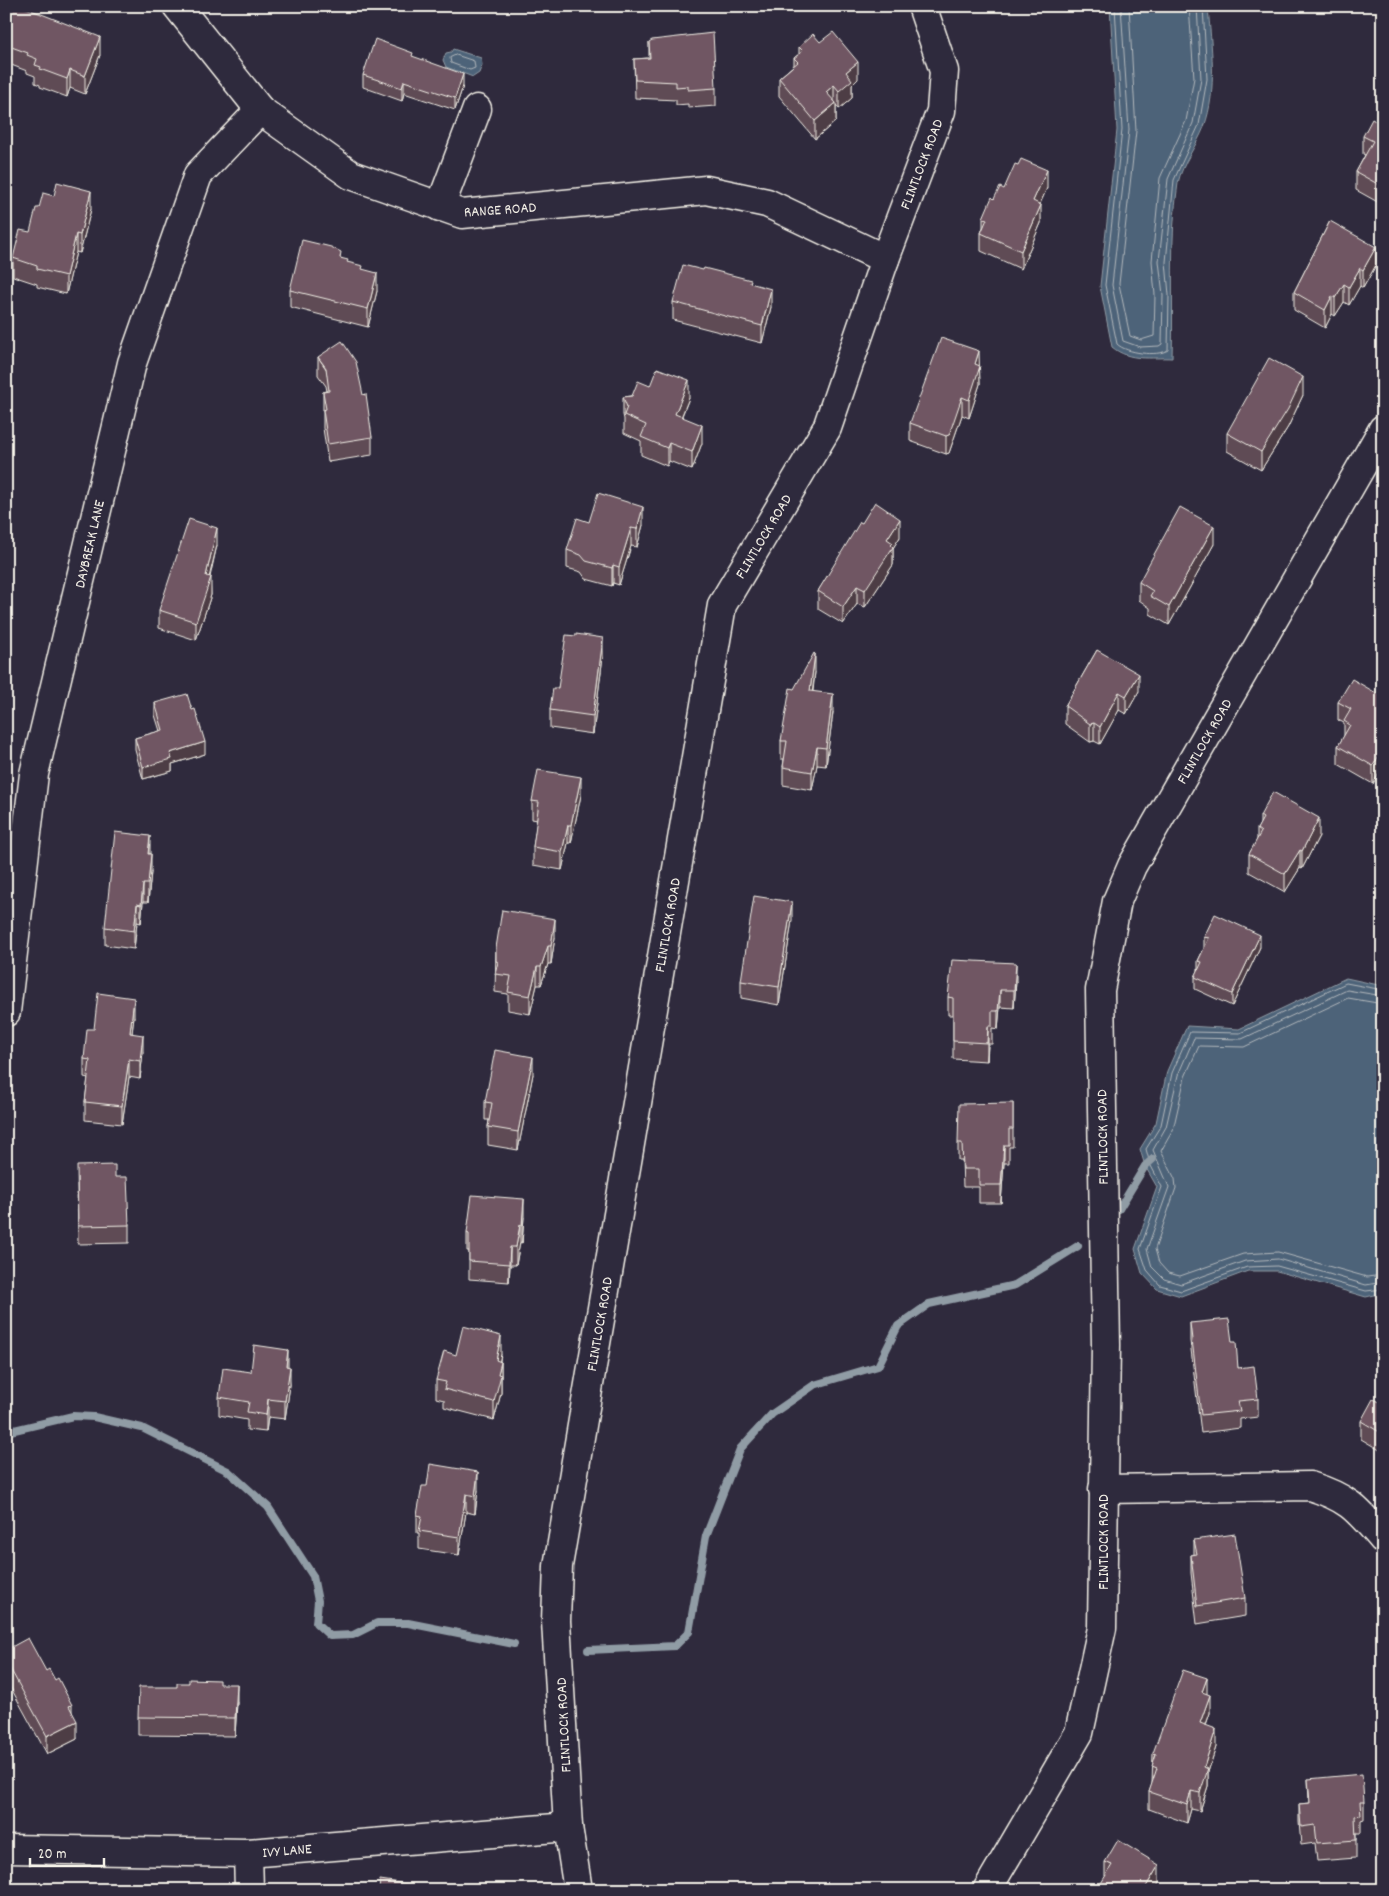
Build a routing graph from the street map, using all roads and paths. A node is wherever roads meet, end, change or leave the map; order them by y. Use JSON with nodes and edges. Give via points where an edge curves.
{"nodes":[{"id":1,"x":177,"y":6,"type":"edge"},
{"id":2,"x":922,"y":6,"type":"edge"},
{"id":3,"x":477,"y":109,"type":"dead end"},
{"id":4,"x":260,"y":110,"type":"junction"},
{"id":5,"x":440,"y":207,"type":"junction"},
{"id":6,"x":885,"y":259,"type":"junction"},
{"id":7,"x":1383,"y":429,"type":"edge"},
{"id":8,"x":6,"y":1012,"type":"edge"},
{"id":9,"x":1103,"y":1489,"type":"junction"},
{"id":10,"x":1383,"y":1539,"type":"edge"},
{"id":11,"x":568,"y":1827,"type":"junction"},
{"id":12,"x":6,"y":1848,"type":"edge"},
{"id":13,"x":248,"y":1853,"type":"junction"},
{"id":14,"x":249,"y":1890,"type":"edge"},
{"id":15,"x":578,"y":1890,"type":"edge"},
{"id":16,"x":987,"y":1890,"type":"edge"}],
"edges":[{"from":1,"to":4,"type":"street","name":"RANGE ROAD"},
{"from":2,"to":6,"type":"street","name":"FLINTLOCK ROAD","via":[[944,71],[941,111]]},
{"from":3,"to":5,"type":"street"},
{"from":4,"to":5,"type":"street","name":"RANGE ROAD","via":[[350,175]]},
{"from":4,"to":8,"type":"street","name":"DAYBREAK LANE","via":[[198,174],[132,363],[34,774]]},
{"from":5,"to":6,"type":"street","name":"RANGE ROAD","via":[[462,214],[706,190],[767,203]]},
{"from":6,"to":11,"type":"street","name":"FLINTLOCK ROAD","via":[[827,428],[722,606],[558,1566],[556,1621]]},
{"from":7,"to":9,"type":"street","name":"FLINTLOCK ROAD","via":[[1132,866],[1117,901],[1100,990],[1106,1345]]},
{"from":9,"to":10,"type":"street","via":[[1310,1486],[1334,1493],[1355,1506]]},
{"from":9,"to":16,"type":"street","name":"FLINTLOCK ROAD","via":[[1102,1628],[1079,1733]]},
{"from":11,"to":13,"type":"street","name":"IVY LANE"},
{"from":11,"to":15,"type":"street","name":"FLINTLOCK ROAD"},
{"from":12,"to":13,"type":"street","name":"IVY LANE"},
{"from":13,"to":14,"type":"street"}]}
